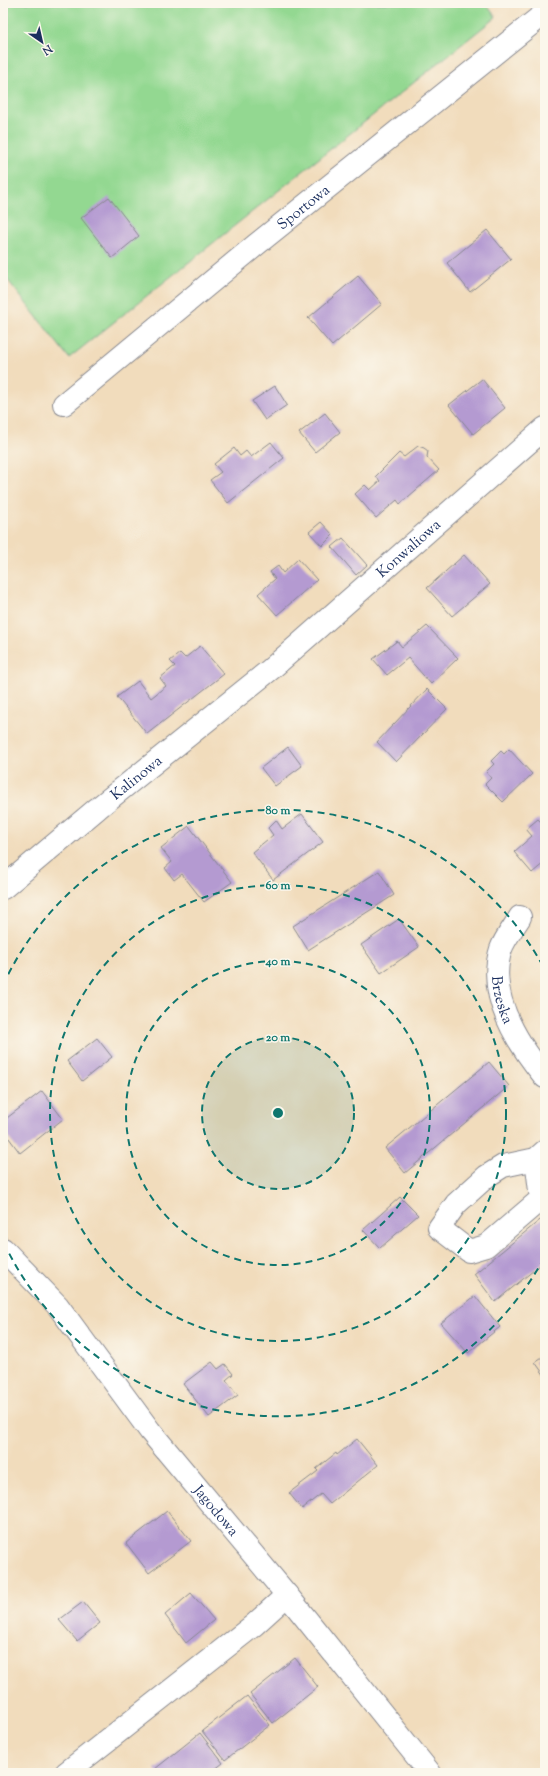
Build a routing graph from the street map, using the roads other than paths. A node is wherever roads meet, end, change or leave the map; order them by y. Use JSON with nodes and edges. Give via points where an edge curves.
{"nodes":[{"id":1,"x":545,"y":13,"type":"edge"},
{"id":2,"x":64,"y":404,"type":"dead end"},
{"id":3,"x":545,"y":428,"type":"edge"},
{"id":4,"x":271,"y":669,"type":"joint"},
{"id":5,"x":3,"y":888,"type":"edge"},
{"id":6,"x":520,"y":917,"type":"dead end"},
{"id":7,"x":545,"y":1077,"type":"edge"},
{"id":8,"x":540,"y":1155,"type":"edge"},
{"id":9,"x":3,"y":1249,"type":"edge"},
{"id":10,"x":287,"y":1595,"type":"junction"},
{"id":11,"x":66,"y":1773,"type":"edge"},
{"id":12,"x":430,"y":1773,"type":"edge"}],
"edges":[{"from":1,"to":2,"type":"street","name":"Sportowa","via":[[257,244]]},
{"from":3,"to":4,"type":"street","name":"Konwaliowa"},
{"from":4,"to":5,"type":"street","name":"Kalinowa"},
{"from":6,"to":7,"type":"street","name":"Brzeska","via":[[502,947],[496,968],[499,991],[510,1025]]},
{"from":8,"to":8,"type":"street","via":[[503,1166],[487,1176],[456,1204],[439,1228],[469,1251],[486,1246],[541,1199]]},
{"from":9,"to":10,"type":"street","name":"Jagodowa","via":[[58,1306],[150,1431]]},
{"from":10,"to":11,"type":"street","via":[[247,1630]]},
{"from":10,"to":12,"type":"street","name":"Jagodowa"}]}
